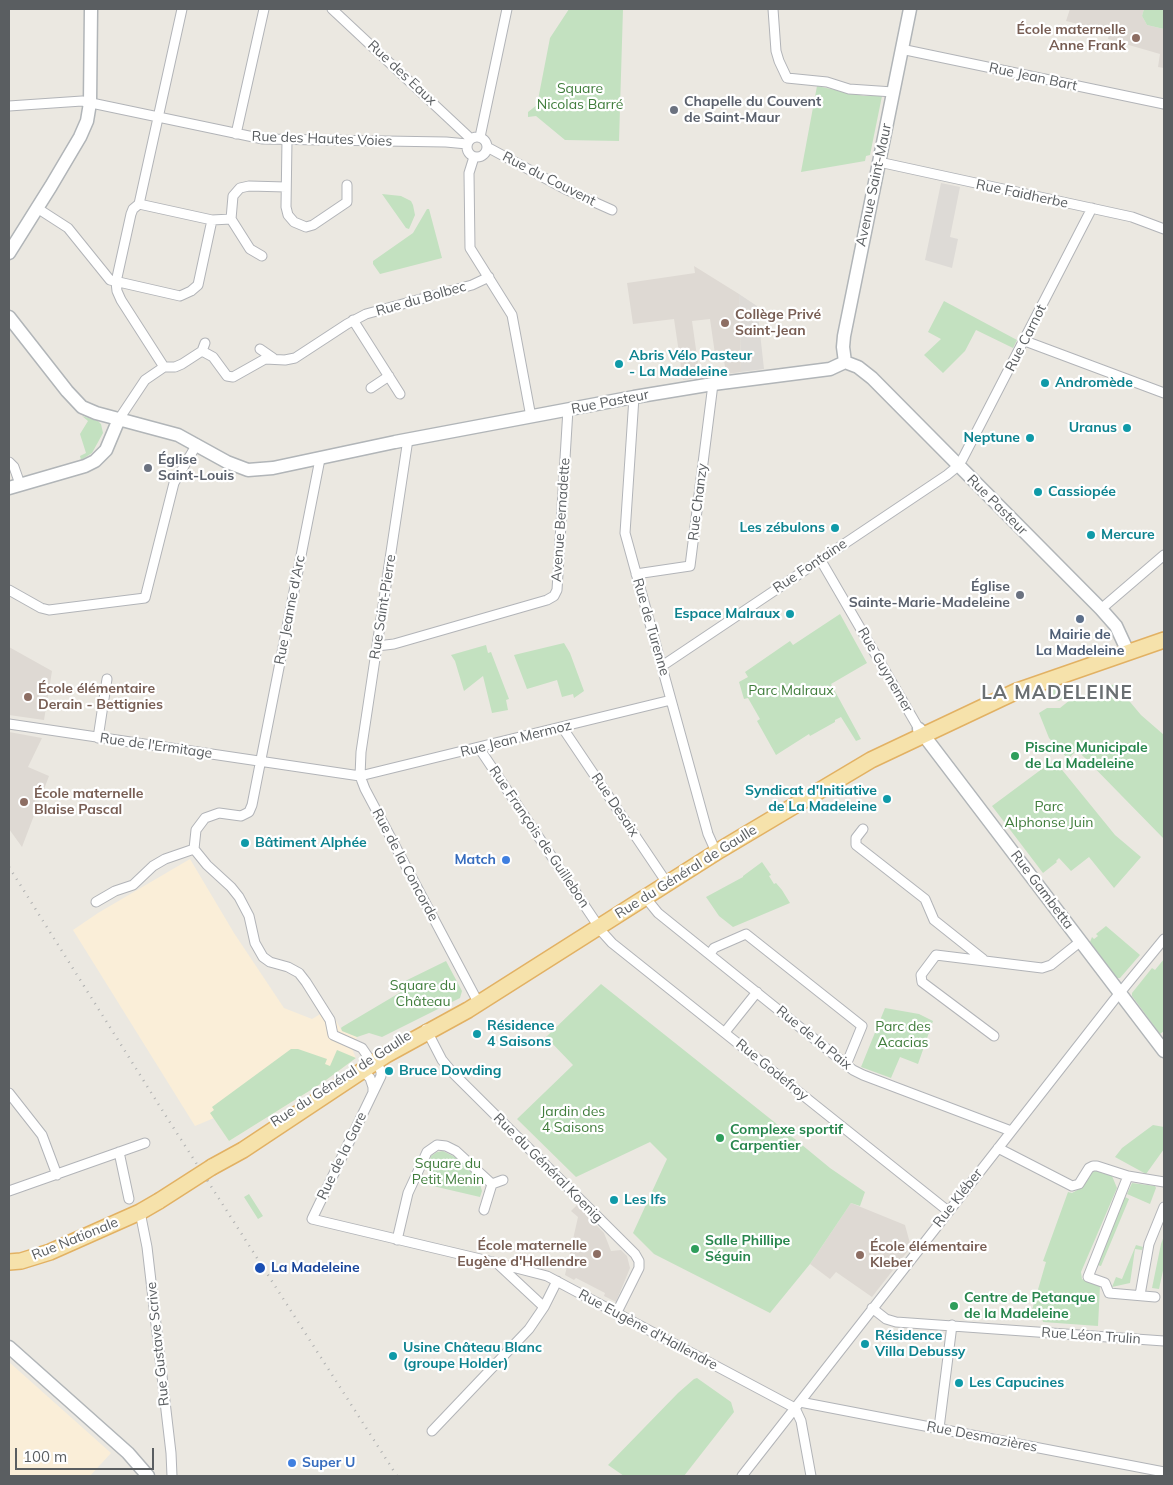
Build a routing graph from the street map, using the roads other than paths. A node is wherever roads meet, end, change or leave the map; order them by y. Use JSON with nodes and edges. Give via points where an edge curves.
{"nodes":[{"id":1,"x":91,"y":9,"type":"edge"},
{"id":2,"x":182,"y":9,"type":"edge"},
{"id":3,"x":264,"y":9,"type":"edge"},
{"id":4,"x":332,"y":9,"type":"edge"},
{"id":5,"x":507,"y":9,"type":"edge"},
{"id":6,"x":773,"y":9,"type":"edge"},
{"id":7,"x":910,"y":9,"type":"edge"},
{"id":8,"x":901,"y":49,"type":"junction"},
{"id":9,"x":893,"y":92,"type":"junction"},
{"id":10,"x":90,"y":103,"type":"junction"},
{"id":11,"x":1164,"y":104,"type":"edge"},
{"id":12,"x":9,"y":106,"type":"edge"},
{"id":13,"x":159,"y":118,"type":"junction"},
{"id":14,"x":236,"y":134,"type":"junction"},
{"id":15,"x":287,"y":140,"type":"junction"},
{"id":16,"x":473,"y":140,"type":"junction"},
{"id":17,"x":487,"y":147,"type":"junction"},
{"id":18,"x":474,"y":157,"type":"junction"},
{"id":19,"x":879,"y":162,"type":"junction"},
{"id":20,"x":347,"y":185,"type":"dead end"},
{"id":21,"x":286,"y":187,"type":"junction"},
{"id":22,"x":139,"y":204,"type":"junction"},
{"id":23,"x":37,"y":208,"type":"junction"},
{"id":24,"x":1092,"y":208,"type":"junction"},
{"id":25,"x":612,"y":210,"type":"dead end"},
{"id":26,"x":231,"y":219,"type":"junction"},
{"id":27,"x":212,"y":220,"type":"junction"},
{"id":28,"x":1164,"y":229,"type":"edge"},
{"id":29,"x":9,"y":252,"type":"edge"},
{"id":30,"x":262,"y":256,"type":"dead end"},
{"id":31,"x":489,"y":277,"type":"junction"},
{"id":32,"x":116,"y":282,"type":"junction"},
{"id":33,"x":9,"y":317,"type":"edge"},
{"id":34,"x":353,"y":320,"type":"junction"},
{"id":35,"x":1024,"y":341,"type":"junction"},
{"id":36,"x":260,"y":349,"type":"dead end"},
{"id":37,"x":274,"y":358,"type":"junction"},
{"id":38,"x":845,"y":362,"type":"junction"},
{"id":39,"x":164,"y":367,"type":"junction"},
{"id":40,"x":389,"y":376,"type":"junction"},
{"id":41,"x":713,"y":384,"type":"junction"},
{"id":42,"x":371,"y":388,"type":"dead end"},
{"id":43,"x":1164,"y":392,"type":"edge"},
{"id":44,"x":400,"y":394,"type":"dead end"},
{"id":45,"x":634,"y":397,"type":"junction"},
{"id":46,"x":568,"y":409,"type":"junction"},
{"id":47,"x":531,"y":417,"type":"junction"},
{"id":48,"x":119,"y":419,"type":"junction"},
{"id":49,"x":408,"y":439,"type":"junction"},
{"id":50,"x":197,"y":444,"type":"junction"},
{"id":51,"x":320,"y":459,"type":"junction"},
{"id":52,"x":9,"y":462,"type":"edge"},
{"id":53,"x":958,"y":466,"type":"junction"},
{"id":54,"x":14,"y":486,"type":"edge"},
{"id":55,"x":1164,"y":555,"type":"edge"},
{"id":56,"x":820,"y":559,"type":"junction"},
{"id":57,"x":636,"y":574,"type":"junction"},
{"id":58,"x":9,"y":590,"type":"edge"},
{"id":59,"x":1101,"y":609,"type":"junction"},
{"id":60,"x":1164,"y":633,"type":"edge"},
{"id":61,"x":1164,"y":640,"type":"edge"},
{"id":62,"x":377,"y":646,"type":"junction"},
{"id":63,"x":1127,"y":648,"type":"junction"},
{"id":64,"x":662,"y":666,"type":"junction"},
{"id":65,"x":107,"y":679,"type":"dead end"},
{"id":66,"x":671,"y":700,"type":"junction"},
{"id":67,"x":9,"y":724,"type":"edge"},
{"id":68,"x":562,"y":728,"type":"junction"},
{"id":69,"x":921,"y":732,"type":"junction"},
{"id":70,"x":98,"y":738,"type":"junction"},
{"id":71,"x":479,"y":748,"type":"junction"},
{"id":72,"x":260,"y":762,"type":"junction"},
{"id":73,"x":360,"y":776,"type":"junction"},
{"id":74,"x":863,"y":829,"type":"dead end"},
{"id":75,"x":194,"y":849,"type":"junction"},
{"id":76,"x":716,"y":852,"type":"junction"},
{"id":77,"x":667,"y":883,"type":"junction"},
{"id":78,"x":645,"y":897,"type":"junction"},
{"id":79,"x":96,"y":902,"type":"dead end"},
{"id":80,"x":599,"y":927,"type":"junction"},
{"id":81,"x":1164,"y":939,"type":"edge"},
{"id":82,"x":1081,"y":942,"type":"junction"},
{"id":83,"x":710,"y":954,"type":"junction"},
{"id":84,"x":984,"y":960,"type":"junction"},
{"id":85,"x":757,"y":992,"type":"junction"},
{"id":86,"x":1120,"y":992,"type":"junction"},
{"id":87,"x":478,"y":1002,"type":"junction"},
{"id":88,"x":426,"y":1029,"type":"junction"},
{"id":89,"x":725,"y":1032,"type":"junction"},
{"id":90,"x":994,"y":1036,"type":"dead end"},
{"id":91,"x":1164,"y":1051,"type":"edge"},
{"id":92,"x":373,"y":1060,"type":"junction"},
{"id":93,"x":846,"y":1065,"type":"junction"},
{"id":94,"x":360,"y":1073,"type":"junction"},
{"id":95,"x":9,"y":1093,"type":"edge"},
{"id":96,"x":373,"y":1093,"type":"junction"},
{"id":97,"x":1011,"y":1131,"type":"junction"},
{"id":98,"x":145,"y":1143,"type":"dead end"},
{"id":99,"x":998,"y":1148,"type":"junction"},
{"id":100,"x":119,"y":1152,"type":"junction"},
{"id":101,"x":212,"y":1167,"type":"junction"},
{"id":102,"x":57,"y":1174,"type":"junction"},
{"id":103,"x":1128,"y":1176,"type":"junction"},
{"id":104,"x":503,"y":1180,"type":"dead end"},
{"id":105,"x":1164,"y":1182,"type":"edge"},
{"id":106,"x":492,"y":1184,"type":"junction"},
{"id":107,"x":9,"y":1191,"type":"edge"},
{"id":108,"x":129,"y":1199,"type":"dead end"},
{"id":109,"x":1164,"y":1207,"type":"edge"},
{"id":110,"x":484,"y":1210,"type":"dead end"},
{"id":111,"x":948,"y":1211,"type":"junction"},
{"id":112,"x":140,"y":1212,"type":"junction"},
{"id":113,"x":312,"y":1220,"type":"joint"},
{"id":114,"x":397,"y":1240,"type":"junction"},
{"id":115,"x":9,"y":1262,"type":"edge"},
{"id":116,"x":497,"y":1263,"type":"junction"},
{"id":117,"x":557,"y":1281,"type":"junction"},
{"id":118,"x":1140,"y":1295,"type":"junction"},
{"id":119,"x":1155,"y":1297,"type":"dead end"},
{"id":120,"x":544,"y":1307,"type":"junction"},
{"id":121,"x":872,"y":1308,"type":"junction"},
{"id":122,"x":616,"y":1314,"type":"junction"},
{"id":123,"x":952,"y":1325,"type":"junction"},
{"id":124,"x":1164,"y":1341,"type":"edge"},
{"id":125,"x":9,"y":1347,"type":"edge"},
{"id":126,"x":797,"y":1405,"type":"junction"},
{"id":127,"x":939,"y":1428,"type":"junction"},
{"id":128,"x":432,"y":1431,"type":"dead end"},
{"id":129,"x":128,"y":1453,"type":"junction"},
{"id":130,"x":1164,"y":1472,"type":"edge"},
{"id":131,"x":148,"y":1476,"type":"edge"},
{"id":132,"x":158,"y":1476,"type":"edge"},
{"id":133,"x":172,"y":1476,"type":"edge"},
{"id":134,"x":742,"y":1476,"type":"edge"},
{"id":135,"x":811,"y":1476,"type":"edge"}],
"edges":[{"from":1,"to":10,"type":"street"},
{"from":2,"to":13,"type":"street"},
{"from":3,"to":14,"type":"street"},
{"from":4,"to":16,"type":"street","name":"Rue des Eaux"},
{"from":5,"to":16,"type":"street"},
{"from":6,"to":9,"type":"street","via":[[778,61],[787,78],[827,82],[849,89]]},
{"from":7,"to":8,"type":"street","name":"Avenue Saint-Maur"},
{"from":8,"to":9,"type":"street","name":"Avenue Saint-Maur"},
{"from":8,"to":11,"type":"street","name":"Rue Jean Bart"},
{"from":9,"to":19,"type":"street","name":"Avenue Saint-Maur"},
{"from":10,"to":12,"type":"street","name":"Rue des Hautes Voies","via":[[76,101]]},
{"from":10,"to":13,"type":"street","name":"Rue des Hautes Voies"},
{"from":10,"to":23,"type":"street","via":[[83,130]]},
{"from":13,"to":14,"type":"street","name":"Rue des Hautes Voies"},
{"from":13,"to":22,"type":"street"},
{"from":14,"to":15,"type":"street","name":"Rue des Hautes Voies","via":[[263,140]]},
{"from":15,"to":16,"type":"street","name":"Rue des Hautes Voies"},
{"from":15,"to":21,"type":"street"},
{"from":16,"to":17,"type":"street","via":[[484,140]]},
{"from":16,"to":18,"type":"street","via":[[468,152]]},
{"from":17,"to":18,"type":"street","via":[[482,156]]},
{"from":17,"to":25,"type":"street","name":"Rue du Couvent"},
{"from":18,"to":31,"type":"street","via":[[469,173],[469,243]]},
{"from":19,"to":24,"type":"street","name":"Rue Faidherbe"},
{"from":19,"to":38,"type":"street","name":"Avenue Saint-Maur","via":[[844,336]]},
{"from":20,"to":21,"type":"street","via":[[347,202],[306,227],[294,222],[288,214]]},
{"from":21,"to":26,"type":"street","via":[[240,188],[233,196]]},
{"from":22,"to":27,"type":"street"},
{"from":22,"to":32,"type":"street","via":[[131,214]]},
{"from":23,"to":29,"type":"street"},
{"from":23,"to":32,"type":"street","via":[[68,228],[110,280]]},
{"from":24,"to":28,"type":"street","name":"Rue Faidherbe","via":[[1132,217]]},
{"from":24,"to":35,"type":"street","name":"Rue Carnot"},
{"from":26,"to":27,"type":"street"},
{"from":26,"to":30,"type":"street","via":[[250,249]]},
{"from":27,"to":32,"type":"street","via":[[200,281],[191,291],[180,296]]},
{"from":31,"to":34,"type":"street","name":"Rue du Bolbec","via":[[472,285]]},
{"from":31,"to":47,"type":"street","via":[[513,319]]},
{"from":32,"to":39,"type":"street","via":[[121,300]]},
{"from":33,"to":48,"type":"street","name":"Rue Pasteur","via":[[77,403]]},
{"from":34,"to":37,"type":"street","name":"Rue du Bolbec","via":[[295,358]]},
{"from":34,"to":40,"type":"street"},
{"from":35,"to":43,"type":"street"},
{"from":35,"to":53,"type":"street","name":"Rue Carnot"},
{"from":36,"to":37,"type":"street"},
{"from":37,"to":39,"type":"street","name":"Rue du Bolbec","via":[[261,360],[229,378],[204,347],[178,366]]},
{"from":38,"to":41,"type":"street","name":"Rue Pasteur","via":[[827,369]]},
{"from":38,"to":53,"type":"street","name":"Rue Pasteur","via":[[872,378]]},
{"from":39,"to":48,"type":"street","via":[[145,380]]},
{"from":40,"to":42,"type":"street"},
{"from":40,"to":44,"type":"street"},
{"from":41,"to":45,"type":"street","name":"Rue Pasteur"},
{"from":41,"to":57,"type":"street","name":"Rue Chanzy","via":[[690,566]]},
{"from":45,"to":46,"type":"street","name":"Rue Pasteur"},
{"from":45,"to":57,"type":"street","name":"Rue de Turenne","via":[[624,528]]},
{"from":46,"to":47,"type":"street","name":"Rue Pasteur"},
{"from":46,"to":62,"type":"street","name":"Avenue Bernadette","via":[[557,590],[554,596],[394,644]]},
{"from":47,"to":49,"type":"street","name":"Rue Pasteur"},
{"from":48,"to":50,"type":"street","name":"Rue Pasteur","via":[[178,434]]},
{"from":48,"to":54,"type":"street","via":[[106,450],[95,461]]},
{"from":49,"to":51,"type":"street","name":"Rue Pasteur"},
{"from":49,"to":62,"type":"street","name":"Rue Saint-Pierre"},
{"from":50,"to":51,"type":"street","name":"Rue Pasteur","via":[[248,470]]},
{"from":50,"to":58,"type":"street","via":[[174,483],[145,598],[49,610]]},
{"from":51,"to":72,"type":"street","name":"Rue Jeanne d'Arc"},
{"from":52,"to":54,"type":"street","via":[[16,472]]},
{"from":53,"to":56,"type":"street","name":"Rue Fontaine"},
{"from":53,"to":59,"type":"street","name":"Rue Pasteur"},
{"from":55,"to":59,"type":"street"},
{"from":56,"to":64,"type":"street","name":"Rue Fontaine"},
{"from":56,"to":69,"type":"street","name":"Rue Guynemer"},
{"from":57,"to":64,"type":"street","name":"Rue de Turenne"},
{"from":59,"to":63,"type":"street","name":"Rue Pasteur","via":[[1116,626]]},
{"from":60,"to":63,"type":"main road","name":"Rue du Général de Gaulle"},
{"from":61,"to":63,"type":"main road","name":"Rue du Général de Gaulle"},
{"from":62,"to":73,"type":"street","name":"Rue Saint-Pierre"},
{"from":63,"to":69,"type":"main road","name":"Rue du Général de Gaulle"},
{"from":64,"to":66,"type":"street","name":"Rue de Turenne"},
{"from":65,"to":70,"type":"street"},
{"from":66,"to":68,"type":"street","name":"Rue Jean Mermoz"},
{"from":66,"to":76,"type":"street","name":"Rue de Turenne","via":[[708,834]]},
{"from":67,"to":70,"type":"street","name":"Rue de l'Ermitage"},
{"from":68,"to":71,"type":"street","name":"Rue Jean Mermoz"},
{"from":68,"to":77,"type":"street","name":"Rue Desaix"},
{"from":69,"to":76,"type":"main road","name":"Rue du Général de Gaulle"},
{"from":69,"to":82,"type":"street","name":"Rue Gambetta"},
{"from":70,"to":72,"type":"street","name":"Rue de l'Ermitage"},
{"from":71,"to":73,"type":"street","name":"Rue Jean Mermoz"},
{"from":71,"to":80,"type":"street","name":"Rue François de Guillebon"},
{"from":72,"to":73,"type":"street","name":"Rue de l'Ermitage"},
{"from":72,"to":75,"type":"street","name":"Rue Jeanne d'Arc","via":[[249,812],[241,816],[219,813],[205,818],[196,830]]},
{"from":73,"to":87,"type":"street","name":"Rue de la Concorde"},
{"from":74,"to":84,"type":"street","via":[[856,838],[856,844],[925,899],[934,920]]},
{"from":75,"to":79,"type":"street","via":[[160,862],[133,885]]},
{"from":75,"to":92,"type":"street","via":[[239,897],[263,957],[299,973],[330,1020],[333,1035],[361,1047]]},
{"from":76,"to":77,"type":"main road","name":"Rue du Général de Gaulle"},
{"from":77,"to":78,"type":"main road","name":"Rue du Général de Gaulle"},
{"from":78,"to":80,"type":"main road","name":"Rue du Général de Gaulle"},
{"from":78,"to":83,"type":"street","name":"Rue de la Paix","via":[[658,913]]},
{"from":80,"to":87,"type":"main road","name":"Rue du Général de Gaulle"},
{"from":80,"to":89,"type":"street","name":"Rue Godefroy","via":[[612,943]]},
{"from":81,"to":86,"type":"street","name":"Rue Kléber"},
{"from":82,"to":84,"type":"street","via":[[1042,968]]},
{"from":82,"to":86,"type":"street","name":"Rue Gambetta"},
{"from":83,"to":85,"type":"street","name":"Rue de la Paix"},
{"from":83,"to":93,"type":"street","via":[[714,948],[746,934],[862,1026]]},
{"from":84,"to":90,"type":"street","via":[[936,955],[921,975],[922,982]]},
{"from":85,"to":89,"type":"street"},
{"from":85,"to":93,"type":"street","name":"Rue de la Paix"},
{"from":86,"to":91,"type":"street","name":"Rue Gambetta"},
{"from":86,"to":97,"type":"street","name":"Rue Kléber"},
{"from":87,"to":88,"type":"main road","name":"Rue du Général de Gaulle"},
{"from":88,"to":92,"type":"main road","name":"Rue du Général de Gaulle"},
{"from":88,"to":122,"type":"street","name":"Rue du Général Koenig","via":[[446,1067],[639,1261],[637,1272]]},
{"from":89,"to":111,"type":"street","name":"Rue Godefroy"},
{"from":92,"to":94,"type":"main road","name":"Rue du Général de Gaulle"},
{"from":92,"to":96,"type":"street","name":"Rue de la Gare","via":[[381,1073]]},
{"from":92,"to":101,"type":"main road","name":"Rue du Général de Gaulle","via":[[289,1111]]},
{"from":93,"to":97,"type":"street","name":"Rue de la Paix","via":[[863,1075]]},
{"from":94,"to":96,"type":"street","via":[[370,1078]]},
{"from":94,"to":101,"type":"main road","name":"Rue du Général de Gaulle"},
{"from":95,"to":102,"type":"street","via":[[42,1135]]},
{"from":96,"to":113,"type":"street","name":"Rue de la Gare"},
{"from":97,"to":99,"type":"street","name":"Rue Kléber"},
{"from":98,"to":100,"type":"street"},
{"from":99,"to":103,"type":"street","via":[[1072,1186],[1079,1184],[1093,1166]]},
{"from":99,"to":111,"type":"street","name":"Rue Kléber"},
{"from":100,"to":102,"type":"street"},
{"from":100,"to":108,"type":"street"},
{"from":101,"to":112,"type":"main road","name":"Rue du Général de Gaulle","bridge":true},
{"from":102,"to":107,"type":"street"},
{"from":103,"to":105,"type":"street"},
{"from":103,"to":118,"type":"street","via":[[1088,1277],[1105,1283],[1109,1293]]},
{"from":104,"to":106,"type":"street"},
{"from":106,"to":110,"type":"street"},
{"from":106,"to":114,"type":"street","via":[[456,1151],[446,1146],[433,1147],[425,1155],[408,1193]]},
{"from":109,"to":118,"type":"street","via":[[1149,1244]]},
{"from":111,"to":121,"type":"street","name":"Rue Kléber"},
{"from":112,"to":115,"type":"main road","name":"Rue Nationale","via":[[50,1252]]},
{"from":112,"to":133,"type":"street","name":"Rue Gustave Scrive","via":[[147,1247]]},
{"from":113,"to":114,"type":"street","name":"Rue Eugène d'Hallendre"},
{"from":114,"to":116,"type":"street","name":"Rue Eugène d'Hallendre"},
{"from":116,"to":117,"type":"street","name":"Rue Eugène d'Hallendre"},
{"from":116,"to":120,"type":"street"},
{"from":117,"to":120,"type":"street"},
{"from":117,"to":122,"type":"street","name":"Rue Eugène d'Hallendre"},
{"from":118,"to":119,"type":"street"},
{"from":120,"to":128,"type":"street","via":[[524,1335]]},
{"from":121,"to":123,"type":"street","name":"Rue Léon Trulin","via":[[892,1321]]},
{"from":121,"to":126,"type":"street","name":"Rue Kléber"},
{"from":122,"to":126,"type":"street","name":"Rue Eugène d'Hallendre"},
{"from":123,"to":124,"type":"street","name":"Rue Léon Trulin"},
{"from":123,"to":127,"type":"street"},
{"from":125,"to":129,"type":"street"},
{"from":126,"to":127,"type":"street","name":"Rue Desmazières"},
{"from":126,"to":134,"type":"street","name":"Rue Kléber"},
{"from":126,"to":135,"type":"street"},
{"from":127,"to":130,"type":"street","name":"Rue Desmazières"},
{"from":129,"to":131,"type":"street"},
{"from":129,"to":132,"type":"street"}]}
